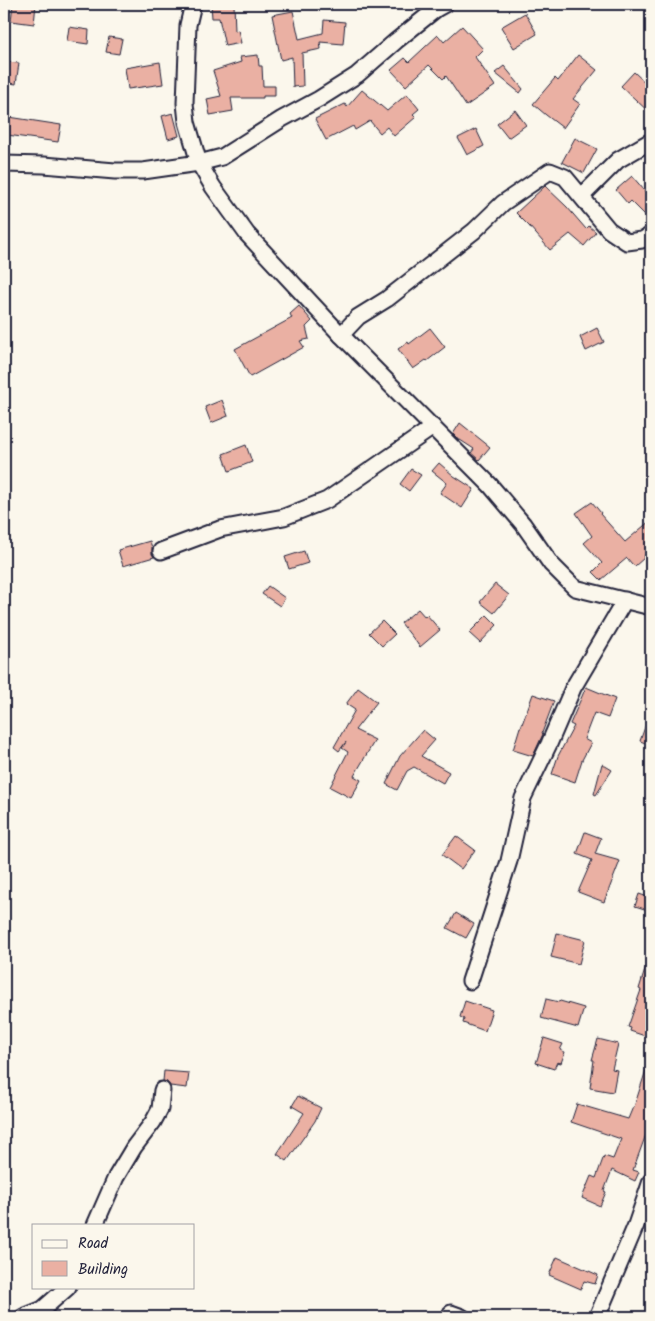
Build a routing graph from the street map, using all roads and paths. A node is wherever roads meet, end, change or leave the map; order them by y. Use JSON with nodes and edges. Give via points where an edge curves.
{"nodes":[{"id":1,"x":193,"y":4,"type":"edge"},
{"id":2,"x":445,"y":4,"type":"edge"},
{"id":3,"x":651,"y":141,"type":"edge"},
{"id":4,"x":199,"y":163,"type":"junction"},
{"id":5,"x":4,"y":164,"type":"edge"},
{"id":6,"x":582,"y":196,"type":"junction"},
{"id":7,"x":651,"y":235,"type":"edge"},
{"id":8,"x":341,"y":335,"type":"junction"},
{"id":9,"x":433,"y":427,"type":"junction"},
{"id":10,"x":161,"y":551,"type":"dead end"},
{"id":11,"x":626,"y":600,"type":"junction"},
{"id":12,"x":651,"y":607,"type":"edge"},
{"id":13,"x":470,"y":981,"type":"dead end"},
{"id":14,"x":162,"y":1090,"type":"dead end"},
{"id":15,"x":651,"y":1181,"type":"edge"},
{"id":16,"x":95,"y":1224,"type":"edge"},
{"id":17,"x":67,"y":1288,"type":"edge"},
{"id":18,"x":23,"y":1317,"type":"edge"},
{"id":19,"x":597,"y":1317,"type":"edge"}],
"edges":[{"from":1,"to":4,"type":"street","via":[[188,25],[185,103]]},
{"from":2,"to":4,"type":"street","via":[[396,40],[357,75],[222,157]]},
{"from":3,"to":6,"type":"street","via":[[618,160]]},
{"from":4,"to":5,"type":"street","via":[[143,171]]},
{"from":4,"to":8,"type":"street","via":[[247,234]]},
{"from":6,"to":7,"type":"street","via":[[609,230],[627,242]]},
{"from":6,"to":8,"type":"street","via":[[565,176],[550,171],[503,203],[474,231],[358,317]]},
{"from":8,"to":9,"type":"street"},
{"from":9,"to":10,"type":"street","via":[[327,500],[284,517],[220,529]]},
{"from":9,"to":11,"type":"street","via":[[490,485],[523,524],[550,564],[575,588]]},
{"from":11,"to":12,"type":"street"},
{"from":11,"to":13,"type":"street","via":[[573,688],[523,798],[509,861]]},
{"from":14,"to":16,"type":"street","via":[[160,1109],[116,1177]]},
{"from":15,"to":19,"type":"street","via":[[636,1226]]},
{"from":17,"to":18,"type":"street","via":[[43,1309]]}]}
